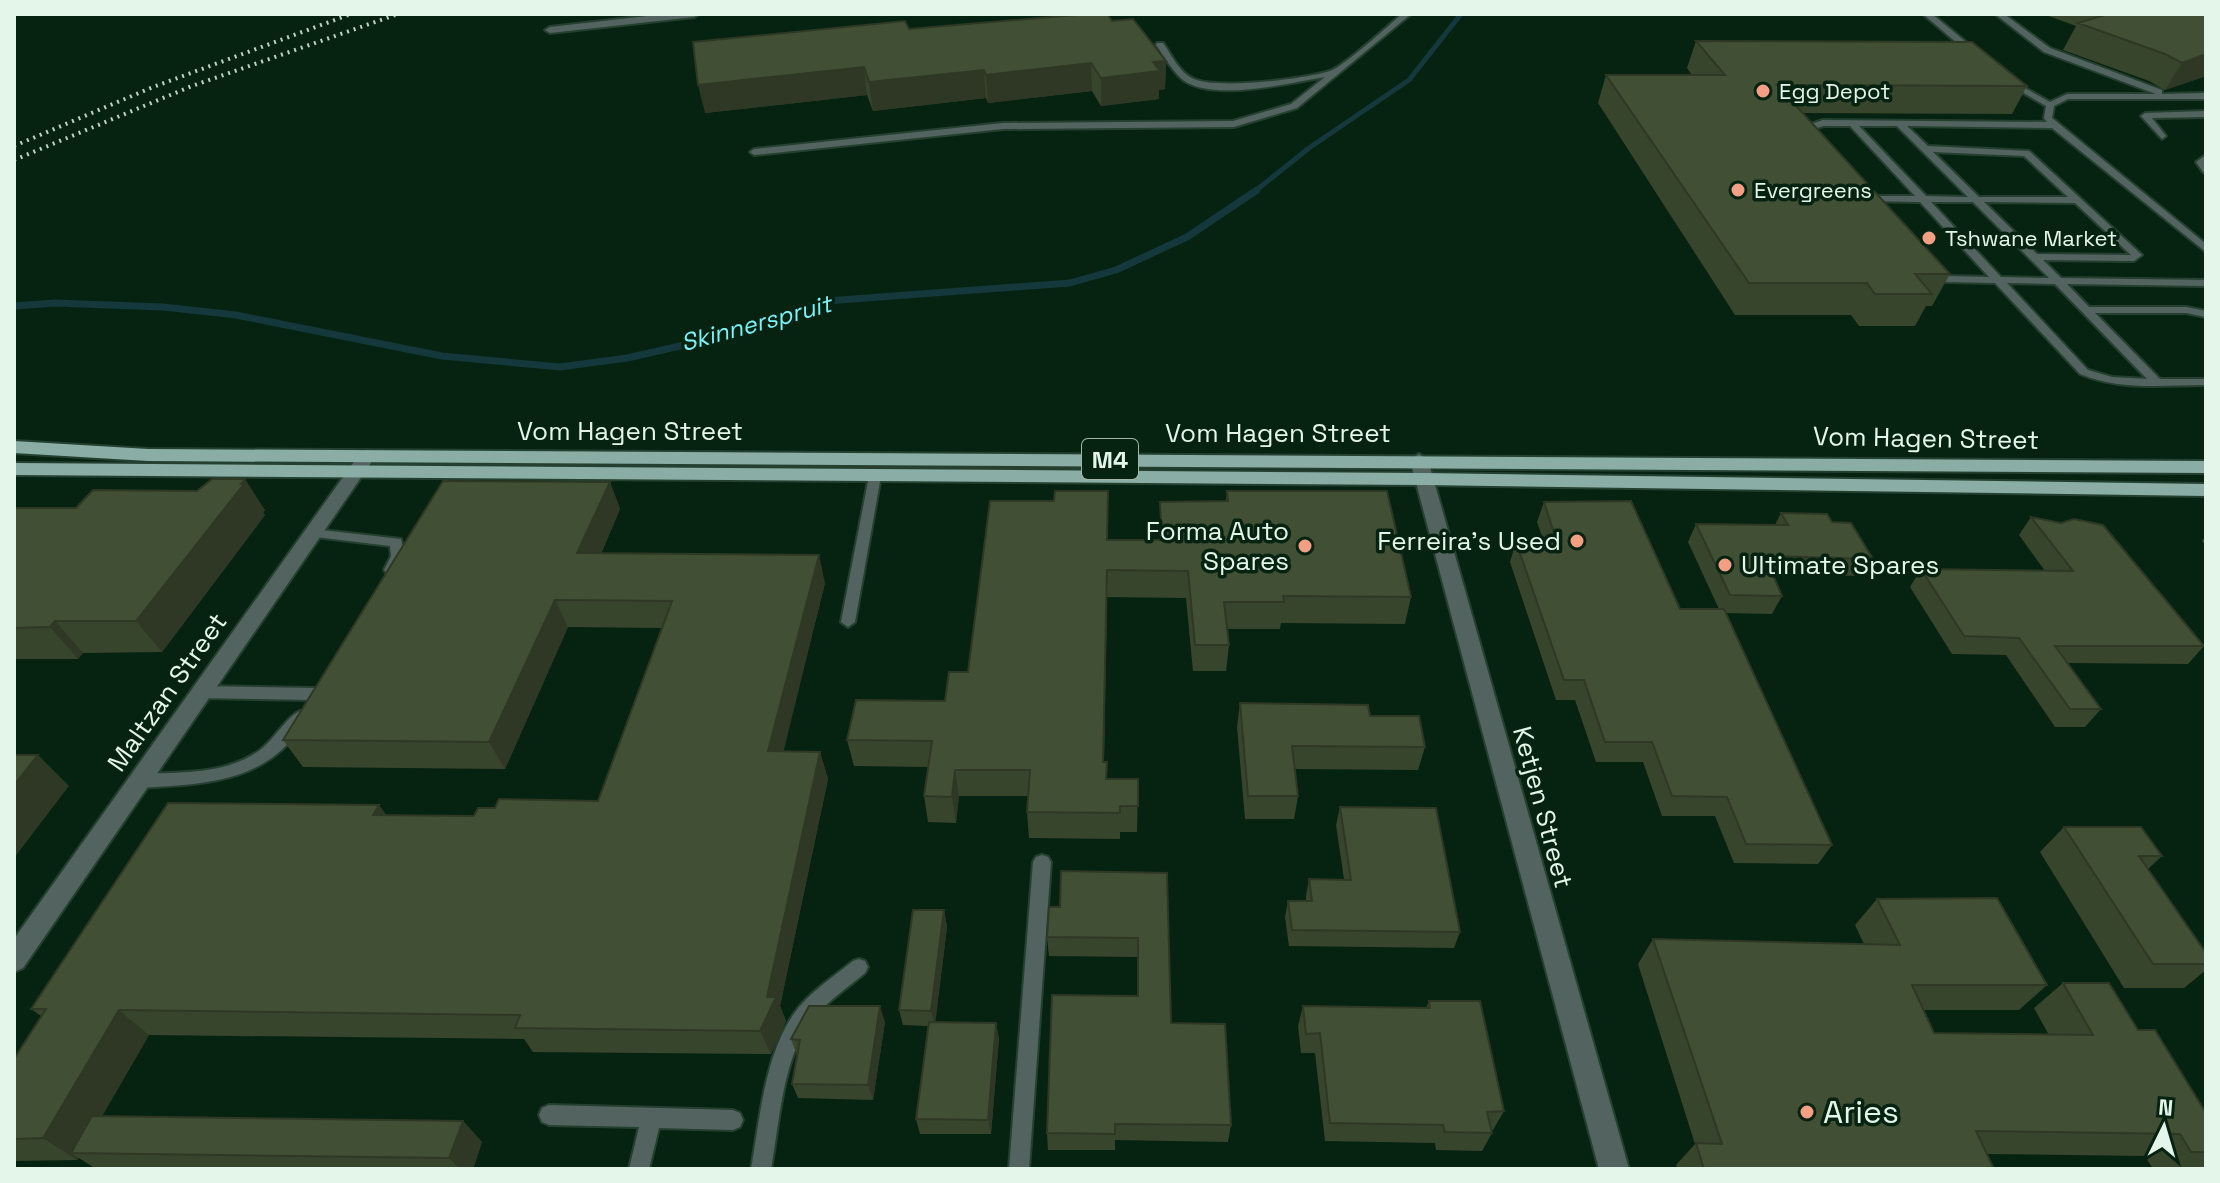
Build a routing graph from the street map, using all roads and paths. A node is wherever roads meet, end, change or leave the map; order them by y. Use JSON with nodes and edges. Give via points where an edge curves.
{"nodes":[{"id":1,"x":694,"y":14,"type":"edge"},
{"id":2,"x":1407,"y":14,"type":"edge"},
{"id":3,"x":1927,"y":14,"type":"edge"},
{"id":4,"x":1999,"y":14,"type":"edge"},
{"id":5,"x":550,"y":30,"type":"dead end"},
{"id":6,"x":1947,"y":44,"type":"edge"},
{"id":7,"x":1962,"y":44,"type":"junction"},
{"id":8,"x":1160,"y":45,"type":"dead end"},
{"id":9,"x":1983,"y":61,"type":"edge"},
{"id":10,"x":1335,"y":73,"type":"junction"},
{"id":11,"x":2002,"y":76,"type":"edge"},
{"id":12,"x":2206,"y":96,"type":"edge"},
{"id":13,"x":2157,"y":97,"type":"junction"},
{"id":14,"x":2171,"y":97,"type":"junction"},
{"id":15,"x":2050,"y":105,"type":"junction"},
{"id":16,"x":2181,"y":114,"type":"junction"},
{"id":17,"x":2206,"y":114,"type":"edge"},
{"id":18,"x":1852,"y":123,"type":"junction"},
{"id":19,"x":1899,"y":123,"type":"junction"},
{"id":20,"x":2054,"y":125,"type":"junction"},
{"id":21,"x":2162,"y":136,"type":"dead end"},
{"id":22,"x":1819,"y":143,"type":"edge"},
{"id":23,"x":1924,"y":149,"type":"junction"},
{"id":24,"x":754,"y":152,"type":"dead end"},
{"id":25,"x":2206,"y":158,"type":"edge"},
{"id":26,"x":2206,"y":170,"type":"edge"},
{"id":27,"x":1857,"y":188,"type":"edge"},
{"id":28,"x":1867,"y":199,"type":"junction"},
{"id":29,"x":1923,"y":199,"type":"junction"},
{"id":30,"x":1975,"y":199,"type":"junction"},
{"id":31,"x":2079,"y":200,"type":"junction"},
{"id":32,"x":1876,"y":209,"type":"edge"},
{"id":33,"x":2206,"y":249,"type":"edge"},
{"id":34,"x":2034,"y":257,"type":"junction"},
{"id":35,"x":1922,"y":263,"type":"edge"},
{"id":36,"x":1999,"y":280,"type":"junction"},
{"id":37,"x":2058,"y":281,"type":"junction"},
{"id":38,"x":2206,"y":283,"type":"edge"},
{"id":39,"x":2086,"y":310,"type":"junction"},
{"id":40,"x":2206,"y":314,"type":"edge"},
{"id":41,"x":2155,"y":381,"type":"junction"},
{"id":42,"x":2206,"y":382,"type":"edge"},
{"id":43,"x":14,"y":447,"type":"edge"},
{"id":44,"x":360,"y":465,"type":"junction"},
{"id":45,"x":2206,"y":467,"type":"edge"},
{"id":46,"x":14,"y":469,"type":"edge"},
{"id":47,"x":1422,"y":470,"type":"junction"},
{"id":48,"x":875,"y":476,"type":"junction"},
{"id":49,"x":2206,"y":490,"type":"edge"},
{"id":50,"x":313,"y":533,"type":"junction"},
{"id":51,"x":384,"y":585,"type":"edge"},
{"id":52,"x":848,"y":622,"type":"dead end"},
{"id":53,"x":202,"y":692,"type":"junction"},
{"id":54,"x":139,"y":781,"type":"junction"},
{"id":55,"x":1042,"y":862,"type":"dead end"},
{"id":56,"x":14,"y":960,"type":"edge"},
{"id":57,"x":859,"y":967,"type":"dead end"},
{"id":58,"x":549,"y":1115,"type":"dead end"},
{"id":59,"x":651,"y":1118,"type":"junction"},
{"id":60,"x":733,"y":1120,"type":"dead end"},
{"id":61,"x":639,"y":1169,"type":"edge"},
{"id":62,"x":761,"y":1169,"type":"edge"},
{"id":63,"x":1019,"y":1169,"type":"edge"},
{"id":64,"x":1614,"y":1169,"type":"edge"}],
"edges":[{"from":1,"to":5,"type":"street"},
{"from":2,"to":10,"type":"lane"},
{"from":3,"to":7,"type":"lane"},
{"from":4,"to":14,"type":"lane","via":[[2047,50]]},
{"from":6,"to":7,"type":"lane"},
{"from":7,"to":9,"type":"lane"},
{"from":8,"to":10,"type":"lane","via":[[1186,78],[1199,85]]},
{"from":10,"to":24,"type":"lane","via":[[1294,106],[1234,124],[1003,126]]},
{"from":11,"to":15,"type":"lane"},
{"from":12,"to":14,"type":"lane"},
{"from":13,"to":14,"type":"lane"},
{"from":13,"to":15,"type":"lane","via":[[2067,97]]},
{"from":13,"to":16,"type":"lane"},
{"from":15,"to":20,"type":"lane","via":[[2048,118]]},
{"from":16,"to":17,"type":"lane"},
{"from":16,"to":21,"type":"lane","via":[[2145,116]]},
{"from":18,"to":19,"type":"lane"},
{"from":18,"to":22,"type":"lane","via":[[1811,125],[1809,132]]},
{"from":18,"to":29,"type":"lane"},
{"from":19,"to":20,"type":"lane"},
{"from":19,"to":23,"type":"lane"},
{"from":20,"to":33,"type":"lane"},
{"from":23,"to":30,"type":"lane"},
{"from":23,"to":31,"type":"lane","via":[[2026,153]]},
{"from":25,"to":26,"type":"lane","via":[[2201,162]]},
{"from":27,"to":28,"type":"lane"},
{"from":28,"to":29,"type":"lane"},
{"from":28,"to":32,"type":"lane"},
{"from":29,"to":30,"type":"lane"},
{"from":29,"to":36,"type":"lane"},
{"from":30,"to":31,"type":"lane"},
{"from":30,"to":34,"type":"lane"},
{"from":31,"to":34,"type":"lane","via":[[2137,255]]},
{"from":34,"to":37,"type":"lane"},
{"from":35,"to":36,"type":"lane","via":[[1946,279]]},
{"from":36,"to":37,"type":"lane"},
{"from":36,"to":41,"type":"lane","via":[[2084,372]]},
{"from":37,"to":38,"type":"lane"},
{"from":37,"to":39,"type":"lane"},
{"from":39,"to":40,"type":"lane"},
{"from":39,"to":41,"type":"lane"},
{"from":41,"to":42,"type":"lane"},
{"from":43,"to":44,"type":"main road","name":"Vom Hagen Street","number":"M4"},
{"from":44,"to":46,"type":"main road","name":"Vom Hagen Street","number":"M4"},
{"from":44,"to":47,"type":"main road","name":"Vom Hagen Street","number":"M4"},
{"from":44,"to":48,"type":"main road","name":"Vom Hagen Street","number":"M4"},
{"from":44,"to":50,"type":"street","name":"Maltzan Street"},
{"from":45,"to":47,"type":"main road","name":"Vom Hagen Street","number":"M4"},
{"from":47,"to":48,"type":"main road","name":"Vom Hagen Street","number":"M4"},
{"from":47,"to":49,"type":"main road","name":"Vom Hagen Street","number":"M4"},
{"from":47,"to":64,"type":"street","name":"Ketjen Street"},
{"from":48,"to":52,"type":"lane"},
{"from":50,"to":51,"type":"lane","via":[[396,542],[398,556]]},
{"from":50,"to":53,"type":"street","name":"Maltzan Street"},
{"from":53,"to":54,"type":"street","name":"Maltzan Street"},
{"from":53,"to":54,"type":"lane","via":[[318,688],[295,724],[245,769],[220,776]]},
{"from":54,"to":56,"type":"street","name":"Maltzan Street"},
{"from":55,"to":63,"type":"lane"},
{"from":57,"to":62,"type":"lane","via":[[813,1005],[789,1043]]},
{"from":58,"to":59,"type":"lane"},
{"from":59,"to":60,"type":"lane"},
{"from":59,"to":61,"type":"lane"}]}
